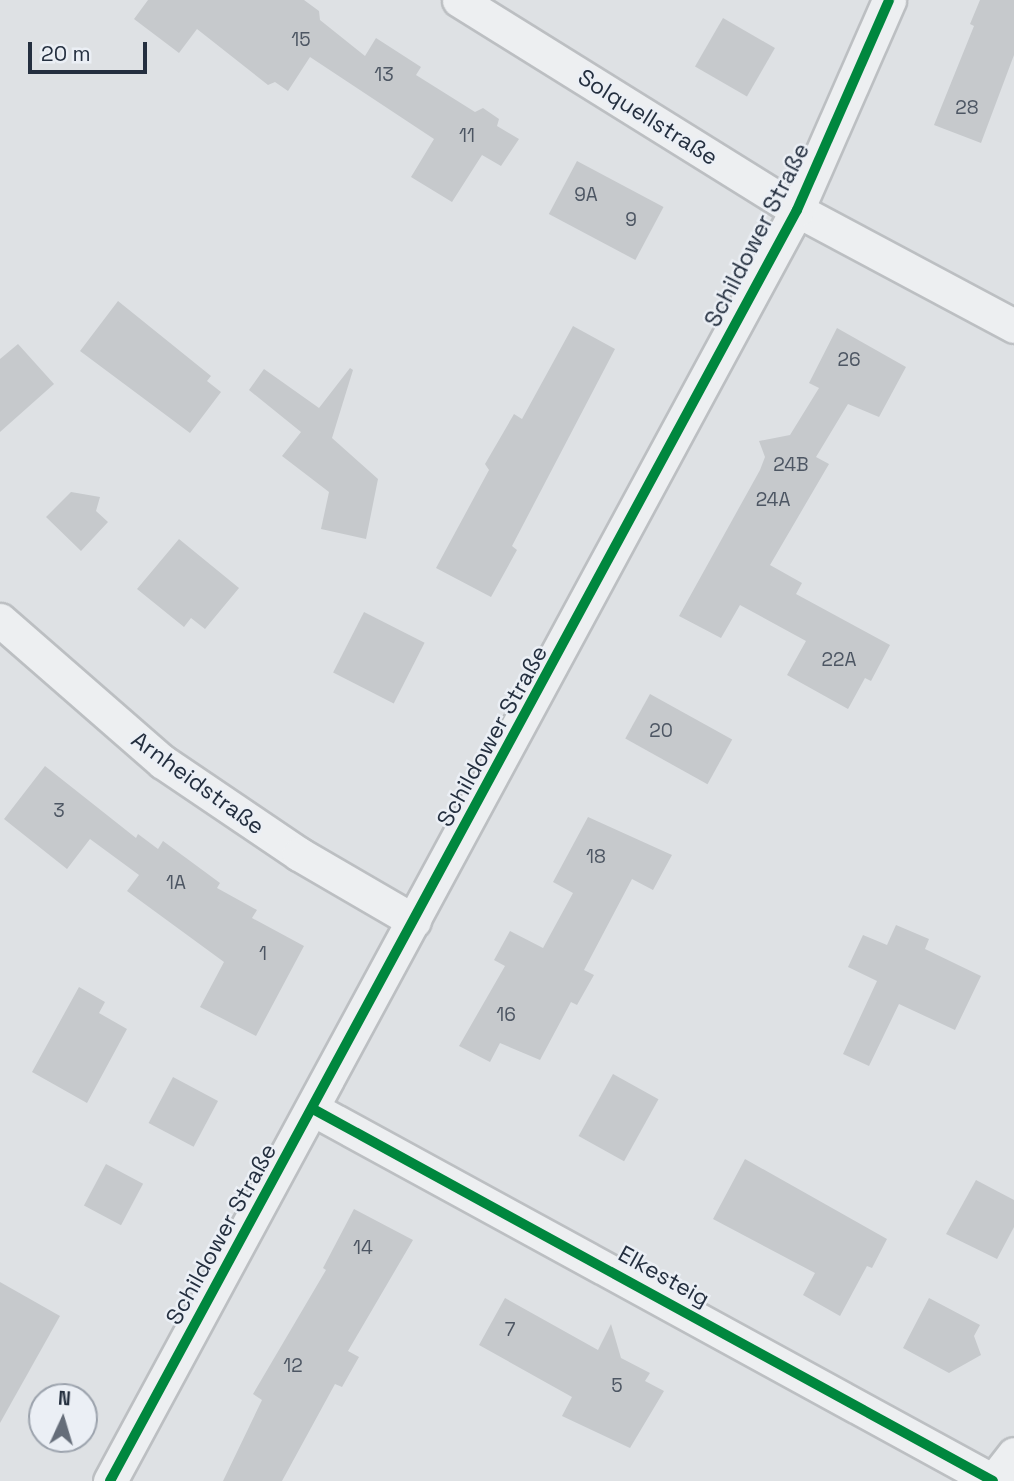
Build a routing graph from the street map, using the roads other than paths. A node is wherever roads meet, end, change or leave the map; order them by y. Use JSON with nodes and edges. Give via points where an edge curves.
{"nodes":[{"id":1,"x":459,"y":0,"type":"edge"},
{"id":2,"x":889,"y":0,"type":"edge"},
{"id":3,"x":797,"y":210,"type":"junction"},
{"id":4,"x":1014,"y":326,"type":"edge"},
{"id":5,"x":0,"y":620,"type":"edge"},
{"id":6,"x":414,"y":921,"type":"junction"},
{"id":7,"x":313,"y":1110,"type":"junction"},
{"id":8,"x":1014,"y":1454,"type":"edge"},
{"id":9,"x":110,"y":1481,"type":"edge"},
{"id":10,"x":993,"y":1481,"type":"edge"}],
"edges":[{"from":1,"to":3,"type":"street","name":"Solquellstraße"},
{"from":2,"to":3,"type":"street","name":"Schildower Straße"},
{"from":3,"to":4,"type":"street","name":"Solquellstraße"},
{"from":3,"to":6,"type":"street","name":"Schildower Straße"},
{"from":5,"to":6,"type":"street","name":"Arnheidstraße","via":[[163,762],[299,854]]},
{"from":6,"to":7,"type":"street","name":"Schildower Straße"},
{"from":7,"to":9,"type":"street","name":"Schildower Straße"},
{"from":7,"to":10,"type":"street","name":"Elkesteig"},
{"from":8,"to":10,"type":"street"}]}
